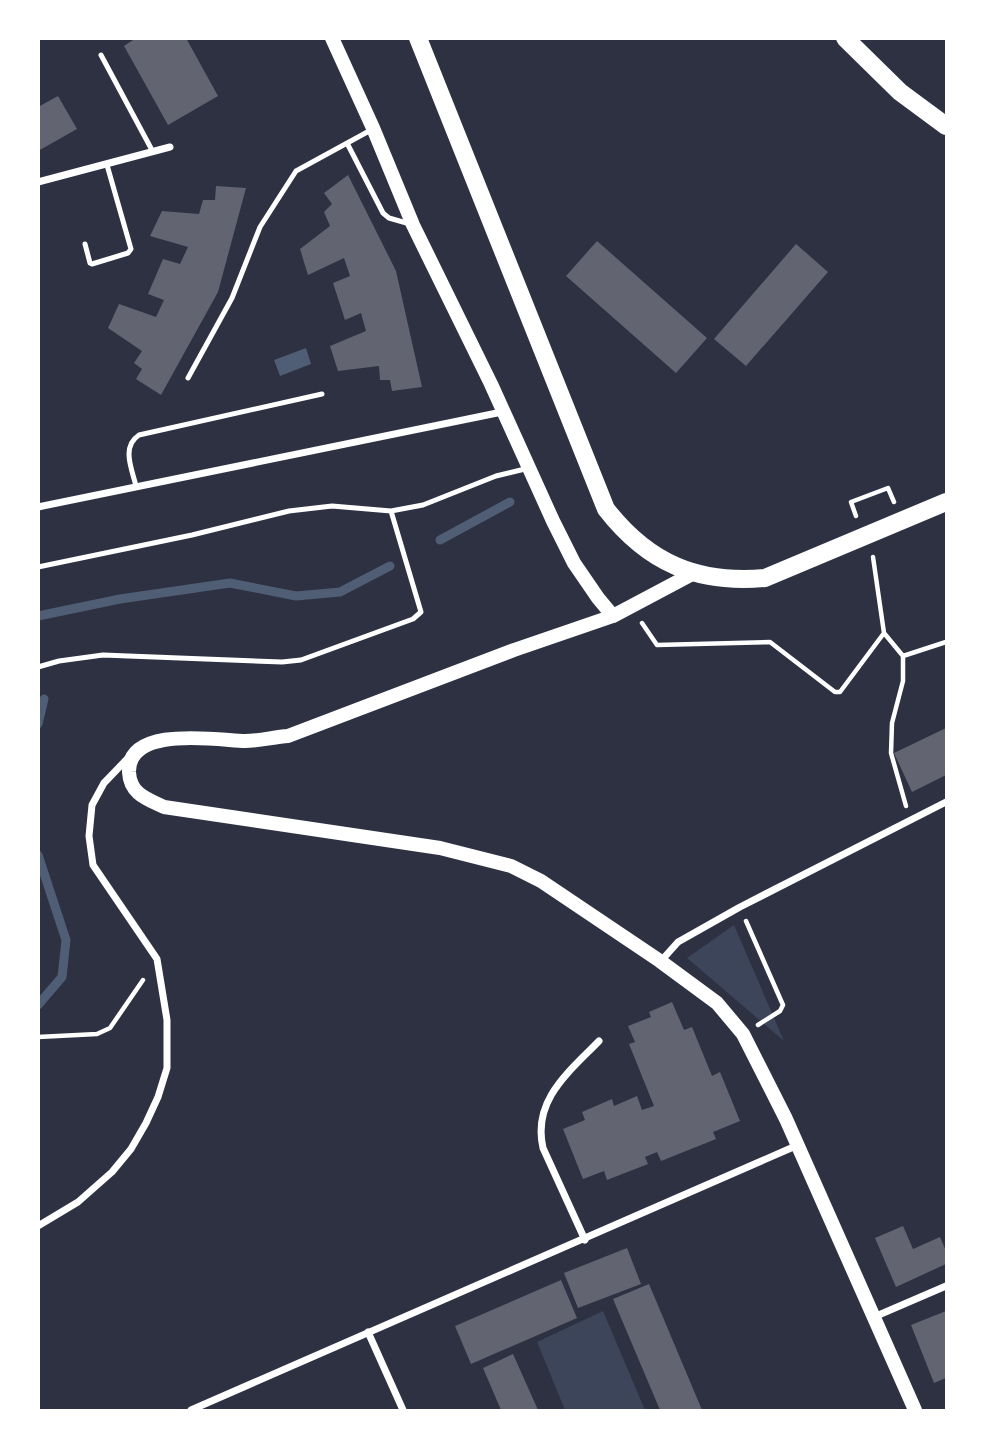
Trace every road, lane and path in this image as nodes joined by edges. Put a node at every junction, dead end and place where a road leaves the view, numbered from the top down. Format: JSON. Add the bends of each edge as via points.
{"nodes":[{"id":1,"x":332,"y":38,"type":"edge"},
{"id":2,"x":418,"y":38,"type":"edge"},
{"id":3,"x":845,"y":38,"type":"edge"},
{"id":4,"x":101,"y":55,"type":"dead end"},
{"id":5,"x":947,"y":126,"type":"edge"},
{"id":6,"x":373,"y":128,"type":"junction"},
{"id":7,"x":347,"y":143,"type":"junction"},
{"id":8,"x":170,"y":147,"type":"dead end"},
{"id":9,"x":153,"y":152,"type":"junction"},
{"id":10,"x":107,"y":164,"type":"junction"},
{"id":11,"x":38,"y":182,"type":"edge"},
{"id":12,"x":413,"y":225,"type":"junction"},
{"id":13,"x":85,"y":244,"type":"dead end"},
{"id":14,"x":188,"y":378,"type":"dead end"},
{"id":15,"x":322,"y":394,"type":"dead end"},
{"id":16,"x":502,"y":412,"type":"junction"},
{"id":17,"x":529,"y":468,"type":"junction"},
{"id":18,"x":136,"y":486,"type":"junction"},
{"id":19,"x":888,"y":488,"type":"dead end"},
{"id":20,"x":850,"y":502,"type":"dead end"},
{"id":21,"x":947,"y":502,"type":"edge"},
{"id":22,"x":38,"y":507,"type":"edge"},
{"id":23,"x":391,"y":511,"type":"junction"},
{"id":24,"x":875,"y":560,"type":"dead end"},
{"id":25,"x":38,"y":567,"type":"edge"},
{"id":26,"x":694,"y":573,"type":"junction"},
{"id":27,"x":634,"y":606,"type":"junction"},
{"id":28,"x":613,"y":616,"type":"junction"},
{"id":29,"x":884,"y":633,"type":"junction"},
{"id":30,"x":947,"y":642,"type":"edge"},
{"id":31,"x":903,"y":656,"type":"junction"},
{"id":32,"x":38,"y":667,"type":"edge"},
{"id":33,"x":132,"y":754,"type":"junction"},
{"id":34,"x":947,"y":802,"type":"edge"},
{"id":35,"x":910,"y":820,"type":"junction"},
{"id":36,"x":740,"y":907,"type":"junction"},
{"id":37,"x":157,"y":959,"type":"junction"},
{"id":38,"x":660,"y":961,"type":"junction"},
{"id":39,"x":743,"y":1034,"type":"junction"},
{"id":40,"x":38,"y":1037,"type":"edge"},
{"id":41,"x":599,"y":1041,"type":"dead end"},
{"id":42,"x":797,"y":1145,"type":"junction"},
{"id":43,"x":38,"y":1226,"type":"edge"},
{"id":44,"x":585,"y":1240,"type":"junction"},
{"id":45,"x":947,"y":1286,"type":"edge"},
{"id":46,"x":874,"y":1317,"type":"junction"},
{"id":47,"x":368,"y":1332,"type":"junction"},
{"id":48,"x":191,"y":1410,"type":"edge"},
{"id":49,"x":403,"y":1410,"type":"edge"},
{"id":50,"x":915,"y":1410,"type":"edge"}],
"edges":[{"from":1,"to":6,"type":"main road"},
{"from":2,"to":26,"type":"main road","via":[[606,509],[635,541]]},
{"from":3,"to":5,"type":"main road","via":[[900,92]]},
{"from":4,"to":9,"type":"lane"},
{"from":6,"to":7,"type":"lane"},
{"from":6,"to":12,"type":"main road"},
{"from":7,"to":12,"type":"lane","via":[[383,214]]},
{"from":7,"to":14,"type":"lane","via":[[296,171],[260,227],[232,298]]},
{"from":8,"to":9,"type":"street"},
{"from":9,"to":10,"type":"street"},
{"from":10,"to":11,"type":"street"},
{"from":10,"to":13,"type":"lane","via":[[131,249],[92,264]]},
{"from":12,"to":16,"type":"main road"},
{"from":15,"to":18,"type":"lane","via":[[139,435],[129,447]]},
{"from":16,"to":17,"type":"main road"},
{"from":16,"to":18,"type":"street"},
{"from":17,"to":23,"type":"lane","via":[[423,505]]},
{"from":17,"to":28,"type":"main road","via":[[574,563]]},
{"from":18,"to":22,"type":"street"},
{"from":19,"to":20,"type":"path"},
{"from":21,"to":26,"type":"main road","via":[[765,578],[736,580]]},
{"from":23,"to":25,"type":"lane","via":[[332,506],[289,511]]},
{"from":23,"to":32,"type":"lane","via":[[422,612],[413,620],[282,663],[103,655]]},
{"from":24,"to":29,"type":"path"},
{"from":26,"to":27,"type":"main road"},
{"from":27,"to":28,"type":"main road"},
{"from":27,"to":29,"type":"path","via":[[657,645],[770,642],[835,692],[840,692]]},
{"from":28,"to":33,"type":"main road","via":[[288,736],[249,741],[159,740]]},
{"from":29,"to":31,"type":"path"},
{"from":30,"to":31,"type":"path"},
{"from":31,"to":35,"type":"path","via":[[904,681],[892,723],[891,753]]},
{"from":33,"to":37,"type":"street","via":[[104,783],[92,805],[89,836],[93,865]]},
{"from":33,"to":38,"type":"main road","via":[[130,782],[140,796],[164,807],[440,848],[511,866]]},
{"from":34,"to":35,"type":"street"},
{"from":35,"to":36,"type":"street"},
{"from":36,"to":38,"type":"street","via":[[678,942]]},
{"from":36,"to":39,"type":"path","via":[[782,1004],[780,1011]]},
{"from":37,"to":40,"type":"path","via":[[110,1028],[97,1034]]},
{"from":37,"to":43,"type":"street","via":[[167,1020],[167,1068],[146,1124],[113,1172],[78,1202]]},
{"from":38,"to":39,"type":"main road","via":[[717,1003]]},
{"from":39,"to":42,"type":"main road"},
{"from":41,"to":44,"type":"street","via":[[559,1083],[542,1111],[540,1134]]},
{"from":42,"to":44,"type":"street"},
{"from":42,"to":46,"type":"main road"},
{"from":44,"to":47,"type":"street"},
{"from":45,"to":46,"type":"street"},
{"from":46,"to":50,"type":"main road"},
{"from":47,"to":48,"type":"street"},
{"from":47,"to":49,"type":"street"}]}
